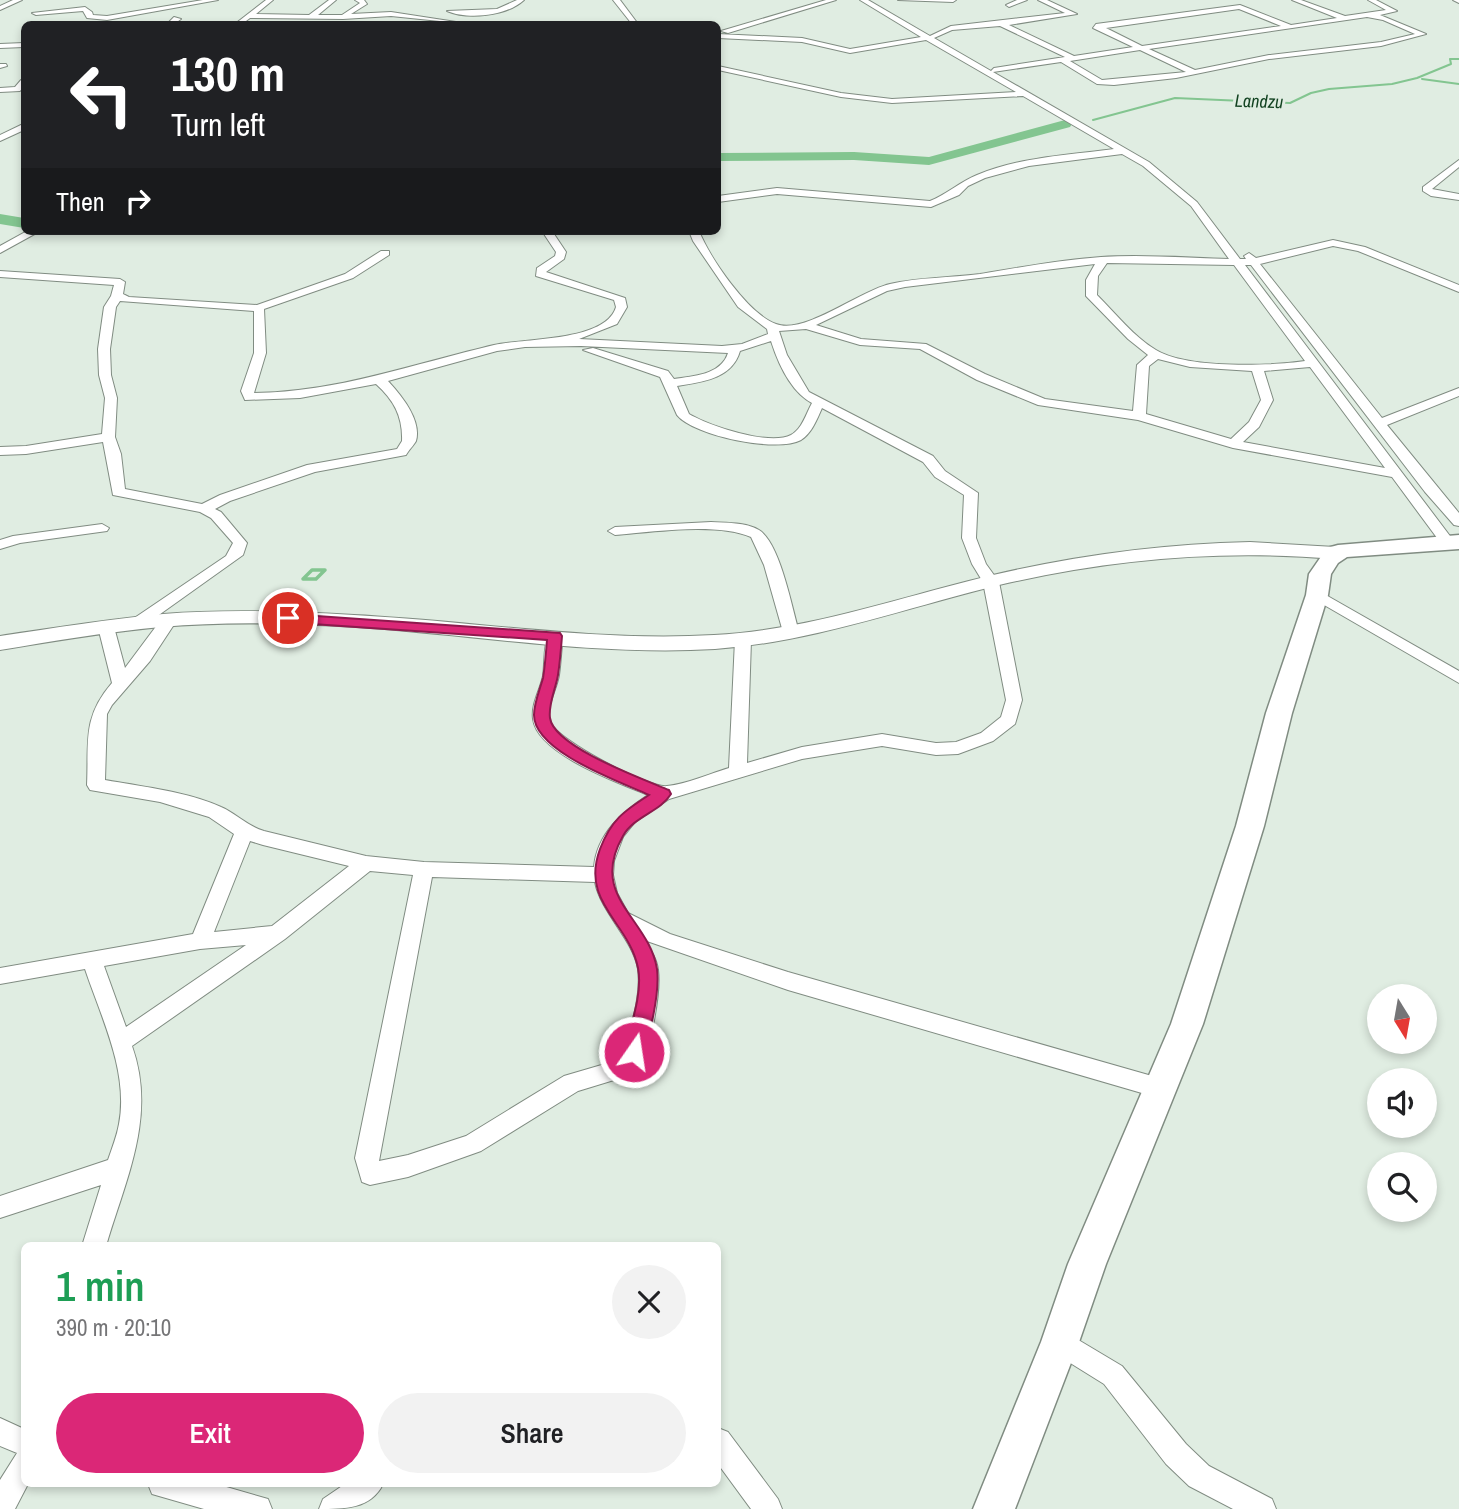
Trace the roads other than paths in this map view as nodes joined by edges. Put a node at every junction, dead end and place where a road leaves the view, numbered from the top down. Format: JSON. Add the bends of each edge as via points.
{"nodes":[{"id":1,"x":19,"y":0,"type":"edge"},
{"id":2,"x":169,"y":0,"type":"edge"},
{"id":3,"x":215,"y":0,"type":"edge"},
{"id":4,"x":270,"y":0,"type":"edge"},
{"id":5,"x":333,"y":0,"type":"edge"},
{"id":6,"x":358,"y":0,"type":"edge"},
{"id":7,"x":454,"y":0,"type":"edge"},
{"id":8,"x":521,"y":0,"type":"edge"},
{"id":9,"x":616,"y":0,"type":"edge"},
{"id":10,"x":833,"y":0,"type":"edge"},
{"id":11,"x":863,"y":0,"type":"edge"},
{"id":12,"x":875,"y":0,"type":"edge"},
{"id":13,"x":901,"y":0,"type":"edge"},
{"id":14,"x":954,"y":0,"type":"edge"},
{"id":15,"x":1024,"y":0,"type":"edge"},
{"id":16,"x":1041,"y":0,"type":"edge"},
{"id":17,"x":1222,"y":0,"type":"edge"},
{"id":18,"x":1295,"y":0,"type":"edge"},
{"id":19,"x":1371,"y":0,"type":"edge"},
{"id":20,"x":401,"y":2,"type":"dead end"},
{"id":21,"x":127,"y":4,"type":"dead end"},
{"id":22,"x":180,"y":5,"type":"junction"},
{"id":23,"x":1009,"y":5,"type":"dead end"},
{"id":24,"x":0,"y":8,"type":"edge"},
{"id":25,"x":1240,"y":8,"type":"junction"},
{"id":26,"x":450,"y":11,"type":"junction"},
{"id":27,"x":36,"y":13,"type":"dead end"},
{"id":28,"x":391,"y":14,"type":"junction"},
{"id":29,"x":1073,"y":14,"type":"junction"},
{"id":30,"x":1365,"y":15,"type":"junction"},
{"id":31,"x":250,"y":16,"type":"junction"},
{"id":32,"x":310,"y":17,"type":"junction"},
{"id":33,"x":343,"y":17,"type":"junction"},
{"id":34,"x":97,"y":19,"type":"junction"},
{"id":35,"x":177,"y":19,"type":"dead end"},
{"id":36,"x":1154,"y":19,"type":"junction"},
{"id":37,"x":1345,"y":19,"type":"junction"},
{"id":38,"x":93,"y":21,"type":"edge"},
{"id":39,"x":174,"y":21,"type":"edge"},
{"id":40,"x":242,"y":21,"type":"edge"},
{"id":41,"x":446,"y":21,"type":"joint"},
{"id":42,"x":633,"y":21,"type":"edge"},
{"id":43,"x":1001,"y":24,"type":"junction"},
{"id":44,"x":1098,"y":27,"type":"junction"},
{"id":45,"x":1290,"y":27,"type":"junction"},
{"id":46,"x":1176,"y":29,"type":"dead end"},
{"id":47,"x":721,"y":33,"type":"edge"},
{"id":48,"x":721,"y":34,"type":"edge"},
{"id":49,"x":1187,"y":34,"type":"dead end"},
{"id":50,"x":1224,"y":35,"type":"junction"},
{"id":51,"x":929,"y":37,"type":"junction"},
{"id":52,"x":21,"y":38,"type":"edge"},
{"id":53,"x":1198,"y":38,"type":"junction"},
{"id":54,"x":21,"y":45,"type":"edge"},
{"id":55,"x":3,"y":46,"type":"edge"},
{"id":56,"x":1246,"y":46,"type":"dead end"},
{"id":57,"x":1141,"y":48,"type":"junction"},
{"id":58,"x":1258,"y":52,"type":"dead end"},
{"id":59,"x":1269,"y":57,"type":"junction"},
{"id":60,"x":1073,"y":58,"type":"junction"},
{"id":61,"x":1063,"y":60,"type":"junction"},
{"id":62,"x":721,"y":69,"type":"edge"},
{"id":63,"x":995,"y":70,"type":"junction"},
{"id":64,"x":1193,"y":72,"type":"junction"},
{"id":65,"x":21,"y":85,"type":"edge"},
{"id":66,"x":0,"y":90,"type":"edge"},
{"id":67,"x":1023,"y":94,"type":"junction"},
{"id":68,"x":0,"y":123,"type":"edge"},
{"id":69,"x":21,"y":126,"type":"edge"},
{"id":70,"x":21,"y":128,"type":"edge"},
{"id":71,"x":0,"y":138,"type":"edge"},
{"id":72,"x":1123,"y":151,"type":"junction"},
{"id":73,"x":1459,"y":163,"type":"edge"},
{"id":74,"x":1459,"y":197,"type":"edge"},
{"id":75,"x":721,"y":199,"type":"edge"},
{"id":76,"x":1230,"y":233,"type":"dead end"},
{"id":77,"x":28,"y":235,"type":"edge"},
{"id":78,"x":550,"y":235,"type":"edge"},
{"id":79,"x":695,"y":235,"type":"edge"},
{"id":80,"x":1238,"y":243,"type":"dead end"},
{"id":81,"x":0,"y":250,"type":"edge"},
{"id":82,"x":385,"y":253,"type":"dead end"},
{"id":83,"x":1104,"y":260,"type":"junction"},
{"id":84,"x":1239,"y":262,"type":"junction"},
{"id":85,"x":1254,"y":262,"type":"junction"},
{"id":86,"x":0,"y":274,"type":"edge"},
{"id":87,"x":1459,"y":289,"type":"edge"},
{"id":88,"x":117,"y":296,"type":"junction"},
{"id":89,"x":258,"y":308,"type":"junction"},
{"id":90,"x":806,"y":326,"type":"junction"},
{"id":91,"x":773,"y":331,"type":"junction"},
{"id":92,"x":555,"y":342,"type":"junction"},
{"id":93,"x":580,"y":344,"type":"junction"},
{"id":94,"x":735,"y":349,"type":"junction"},
{"id":95,"x":1156,"y":355,"type":"junction"},
{"id":96,"x":1313,"y":363,"type":"junction"},
{"id":97,"x":1256,"y":367,"type":"junction"},
{"id":98,"x":378,"y":379,"type":"junction"},
{"id":99,"x":670,"y":383,"type":"junction"},
{"id":100,"x":1459,"y":392,"type":"edge"},
{"id":101,"x":818,"y":403,"type":"junction"},
{"id":102,"x":1139,"y":416,"type":"junction"},
{"id":103,"x":1378,"y":424,"type":"junction"},
{"id":104,"x":108,"y":437,"type":"junction"},
{"id":105,"x":1233,"y":444,"type":"junction"},
{"id":106,"x":0,"y":451,"type":"edge"},
{"id":107,"x":1396,"y":474,"type":"junction"},
{"id":108,"x":204,"y":509,"type":"junction"},
{"id":109,"x":102,"y":528,"type":"dead end"},
{"id":110,"x":615,"y":531,"type":"dead end"},
{"id":111,"x":1455,"y":536,"type":"edge"},
{"id":112,"x":0,"y":545,"type":"edge"},
{"id":113,"x":1335,"y":553,"type":"junction"},
{"id":114,"x":991,"y":582,"type":"junction"},
{"id":115,"x":1317,"y":595,"type":"junction"},
{"id":116,"x":169,"y":620,"type":"junction"},
{"id":117,"x":136,"y":624,"type":"junction"},
{"id":118,"x":106,"y":628,"type":"junction"},
{"id":119,"x":791,"y":632,"type":"junction"},
{"id":120,"x":555,"y":636,"type":"junction"},
{"id":121,"x":743,"y":640,"type":"junction"},
{"id":122,"x":0,"y":643,"type":"edge"},
{"id":123,"x":1459,"y":678,"type":"edge"},
{"id":124,"x":121,"y":684,"type":"junction"},
{"id":125,"x":738,"y":770,"type":"junction"},
{"id":126,"x":663,"y":794,"type":"junction"},
{"id":127,"x":244,"y":832,"type":"junction"},
{"id":128,"x":366,"y":863,"type":"junction"},
{"id":129,"x":424,"y":869,"type":"junction"},
{"id":130,"x":603,"y":875,"type":"junction"},
{"id":131,"x":621,"y":918,"type":"junction"},
{"id":132,"x":278,"y":933,"type":"junction"},
{"id":133,"x":200,"y":942,"type":"junction"},
{"id":134,"x":92,"y":960,"type":"junction"},
{"id":135,"x":0,"y":976,"type":"edge"},
{"id":136,"x":121,"y":1042,"type":"junction"},
{"id":137,"x":1159,"y":1088,"type":"junction"},
{"id":138,"x":118,"y":1167,"type":"junction"},
{"id":139,"x":0,"y":1207,"type":"edge"},
{"id":140,"x":95,"y":1242,"type":"edge"},
{"id":141,"x":1060,"y":1342,"type":"junction"},
{"id":142,"x":0,"y":1432,"type":"edge"},
{"id":143,"x":21,"y":1441,"type":"edge"},
{"id":144,"x":721,"y":1446,"type":"edge"},
{"id":145,"x":21,"y":1470,"type":"edge"},
{"id":146,"x":174,"y":1487,"type":"edge"},
{"id":147,"x":365,"y":1487,"type":"edge"},
{"id":148,"x":0,"y":1508,"type":"edge"},
{"id":149,"x":258,"y":1509,"type":"edge"},
{"id":150,"x":333,"y":1509,"type":"edge"},
{"id":151,"x":768,"y":1509,"type":"edge"},
{"id":152,"x":994,"y":1509,"type":"edge"},
{"id":153,"x":1262,"y":1509,"type":"edge"}],
"edges":[{"from":1,"to":24,"type":"street"},
{"from":2,"to":22,"type":"street"},
{"from":3,"to":22,"type":"street"},
{"from":4,"to":31,"type":"street"},
{"from":5,"to":32,"type":"street"},
{"from":6,"to":33,"type":"street","via":[[365,3]]},
{"from":7,"to":26,"type":"street"},
{"from":8,"to":26,"type":"street","via":[[501,11]]},
{"from":9,"to":42,"type":"street"},
{"from":10,"to":47,"type":"street"},
{"from":11,"to":51,"type":"street"},
{"from":12,"to":51,"type":"street"},
{"from":13,"to":14,"type":"street"},
{"from":15,"to":23,"type":"street"},
{"from":16,"to":29,"type":"street"},
{"from":17,"to":25,"type":"street"},
{"from":18,"to":37,"type":"street"},
{"from":19,"to":30,"type":"street","via":[[1394,11]]},
{"from":20,"to":28,"type":"street"},
{"from":21,"to":34,"type":"street"},
{"from":22,"to":34,"type":"street"},
{"from":25,"to":36,"type":"street"},
{"from":25,"to":45,"type":"street"},
{"from":26,"to":41,"type":"street"},
{"from":27,"to":34,"type":"street","via":[[85,9],[89,17]]},
{"from":28,"to":33,"type":"street"},
{"from":28,"to":41,"type":"street"},
{"from":29,"to":43,"type":"street"},
{"from":29,"to":44,"type":"street"},
{"from":30,"to":37,"type":"street"},
{"from":30,"to":59,"type":"street","via":[[1422,34],[1381,44]]},
{"from":31,"to":32,"type":"street"},
{"from":31,"to":40,"type":"street"},
{"from":32,"to":33,"type":"street"},
{"from":34,"to":38,"type":"street"},
{"from":35,"to":39,"type":"street"},
{"from":36,"to":44,"type":"street"},
{"from":36,"to":46,"type":"street"},
{"from":37,"to":45,"type":"street"},
{"from":43,"to":51,"type":"street","via":[[951,28]]},
{"from":43,"to":60,"type":"street"},
{"from":44,"to":57,"type":"street"},
{"from":45,"to":50,"type":"street"},
{"from":48,"to":51,"type":"street","via":[[802,40],[850,51]]},
{"from":49,"to":53,"type":"street"},
{"from":50,"to":53,"type":"street"},
{"from":50,"to":56,"type":"street"},
{"from":51,"to":63,"type":"street"},
{"from":51,"to":67,"type":"street"},
{"from":52,"to":55,"type":"street"},
{"from":53,"to":57,"type":"street"},
{"from":54,"to":55,"type":"street"},
{"from":57,"to":60,"type":"street"},
{"from":57,"to":64,"type":"street"},
{"from":58,"to":59,"type":"street"},
{"from":59,"to":64,"type":"street"},
{"from":60,"to":61,"type":"street"},
{"from":61,"to":63,"type":"street"},
{"from":61,"to":64,"type":"street","via":[[1107,84]]},
{"from":62,"to":67,"type":"street","via":[[892,102]]},
{"from":63,"to":76,"type":"street","via":[[1159,165],[1198,195]]},
{"from":65,"to":66,"type":"street"},
{"from":67,"to":72,"type":"street"},
{"from":68,"to":69,"type":"street"},
{"from":70,"to":71,"type":"street"},
{"from":72,"to":75,"type":"street","via":[[1028,163],[982,176],[931,204],[777,191]]},
{"from":72,"to":84,"type":"street","via":[[1194,204]]},
{"from":73,"to":74,"type":"street","via":[[1426,188],[1431,193]]},
{"from":77,"to":81,"type":"street"},
{"from":78,"to":92,"type":"street","via":[[561,257],[541,274],[619,298],[623,305],[613,323]]},
{"from":79,"to":91,"type":"street","via":[[742,305]]},
{"from":80,"to":85,"type":"street"},
{"from":82,"to":89,"type":"street","via":[[349,276]]},
{"from":83,"to":84,"type":"street"},
{"from":83,"to":90,"type":"street","via":[[883,289]]},
{"from":83,"to":95,"type":"street","via":[[1089,284],[1092,296]]},
{"from":84,"to":85,"type":"street"},
{"from":84,"to":96,"type":"street"},
{"from":85,"to":87,"type":"street","via":[[1310,246],[1346,244]]},
{"from":85,"to":103,"type":"street"},
{"from":86,"to":88,"type":"street","via":[[120,282]]},
{"from":88,"to":89,"type":"street"},
{"from":88,"to":104,"type":"street","via":[[110,307],[104,349],[111,398]]},
{"from":89,"to":98,"type":"street","via":[[260,353],[249,397],[302,394]]},
{"from":90,"to":91,"type":"street"},
{"from":90,"to":102,"type":"street","via":[[860,342],[922,346],[1042,402]]},
{"from":91,"to":94,"type":"street"},
{"from":91,"to":101,"type":"street","via":[[794,380]]},
{"from":92,"to":93,"type":"street"},
{"from":92,"to":98,"type":"street","via":[[496,348]]},
{"from":93,"to":94,"type":"street"},
{"from":93,"to":99,"type":"street","via":[[664,374]]},
{"from":94,"to":99,"type":"street","via":[[718,372]]},
{"from":95,"to":97,"type":"street"},
{"from":95,"to":102,"type":"street","via":[[1143,365]]},
{"from":96,"to":97,"type":"street"},
{"from":96,"to":107,"type":"street"},
{"from":97,"to":105,"type":"street","via":[[1267,400],[1254,424]]},
{"from":98,"to":108,"type":"street","via":[[404,407],[408,418],[409,441],[401,452],[312,468]]},
{"from":99,"to":101,"type":"street","via":[[681,411],[690,420],[772,442],[793,440],[803,433]]},
{"from":100,"to":103,"type":"street"},
{"from":101,"to":114,"type":"street","via":[[928,459],[940,474],[971,493],[969,538]]},
{"from":102,"to":105,"type":"street"},
{"from":103,"to":111,"type":"street"},
{"from":104,"to":106,"type":"street"},
{"from":104,"to":108,"type":"street","via":[[118,492]]},
{"from":105,"to":107,"type":"street"},
{"from":107,"to":111,"type":"street"},
{"from":108,"to":117,"type":"street","via":[[230,530],[240,543],[238,552]]},
{"from":109,"to":112,"type":"street"},
{"from":110,"to":119,"type":"street","via":[[677,527],[750,530],[760,539]]},
{"from":111,"to":113,"type":"highway"},
{"from":113,"to":114,"type":"main road","via":[[1239,549],[1146,555],[1070,564]]},
{"from":113,"to":115,"type":"highway","via":[[1320,574]]},
{"from":114,"to":119,"type":"main road"},
{"from":114,"to":125,"type":"street","via":[[1014,700],[1009,720],[987,737],[958,748],[936,749],[882,740],[807,752]]},
{"from":115,"to":123,"type":"street"},
{"from":115,"to":137,"type":"highway","via":[[1211,950],[1187,1024]]},
{"from":116,"to":117,"type":"main road"},
{"from":116,"to":120,"type":"main road","via":[[312,619]]},
{"from":116,"to":124,"type":"street"},
{"from":117,"to":118,"type":"main road"},
{"from":118,"to":122,"type":"main road"},
{"from":118,"to":124,"type":"street"},
{"from":119,"to":121,"type":"main road"},
{"from":120,"to":121,"type":"main road","via":[[670,643]]},
{"from":120,"to":126,"type":"street","via":[[541,715],[545,728],[589,762]]},
{"from":121,"to":125,"type":"street"},
{"from":124,"to":127,"type":"street","via":[[99,714],[96,785],[215,811]]},
{"from":125,"to":126,"type":"street"},
{"from":126,"to":130,"type":"street","via":[[628,817],[615,834]]},
{"from":127,"to":128,"type":"street"},
{"from":127,"to":133,"type":"street"},
{"from":128,"to":129,"type":"street"},
{"from":128,"to":132,"type":"street"},
{"from":129,"to":130,"type":"street"},
{"from":129,"to":131,"type":"street","via":[[367,1158],[370,1174],[473,1144],[572,1083],[629,1066],[646,998],[648,969]]},
{"from":130,"to":131,"type":"street","via":[[607,894]]},
{"from":131,"to":137,"type":"street","via":[[663,940],[788,981]]},
{"from":132,"to":133,"type":"street"},
{"from":132,"to":136,"type":"street"},
{"from":133,"to":134,"type":"street"},
{"from":134,"to":135,"type":"street"},
{"from":134,"to":136,"type":"street"},
{"from":136,"to":138,"type":"street","via":[[132,1109]]},
{"from":137,"to":141,"type":"highway"},
{"from":138,"to":139,"type":"street"},
{"from":138,"to":140,"type":"street"},
{"from":141,"to":152,"type":"highway"},
{"from":141,"to":153,"type":"street","via":[[1113,1375],[1199,1476]]},
{"from":142,"to":143,"type":"street"},
{"from":144,"to":151,"type":"street"},
{"from":145,"to":148,"type":"street"},
{"from":146,"to":149,"type":"street"},
{"from":147,"to":150,"type":"street"}]}
